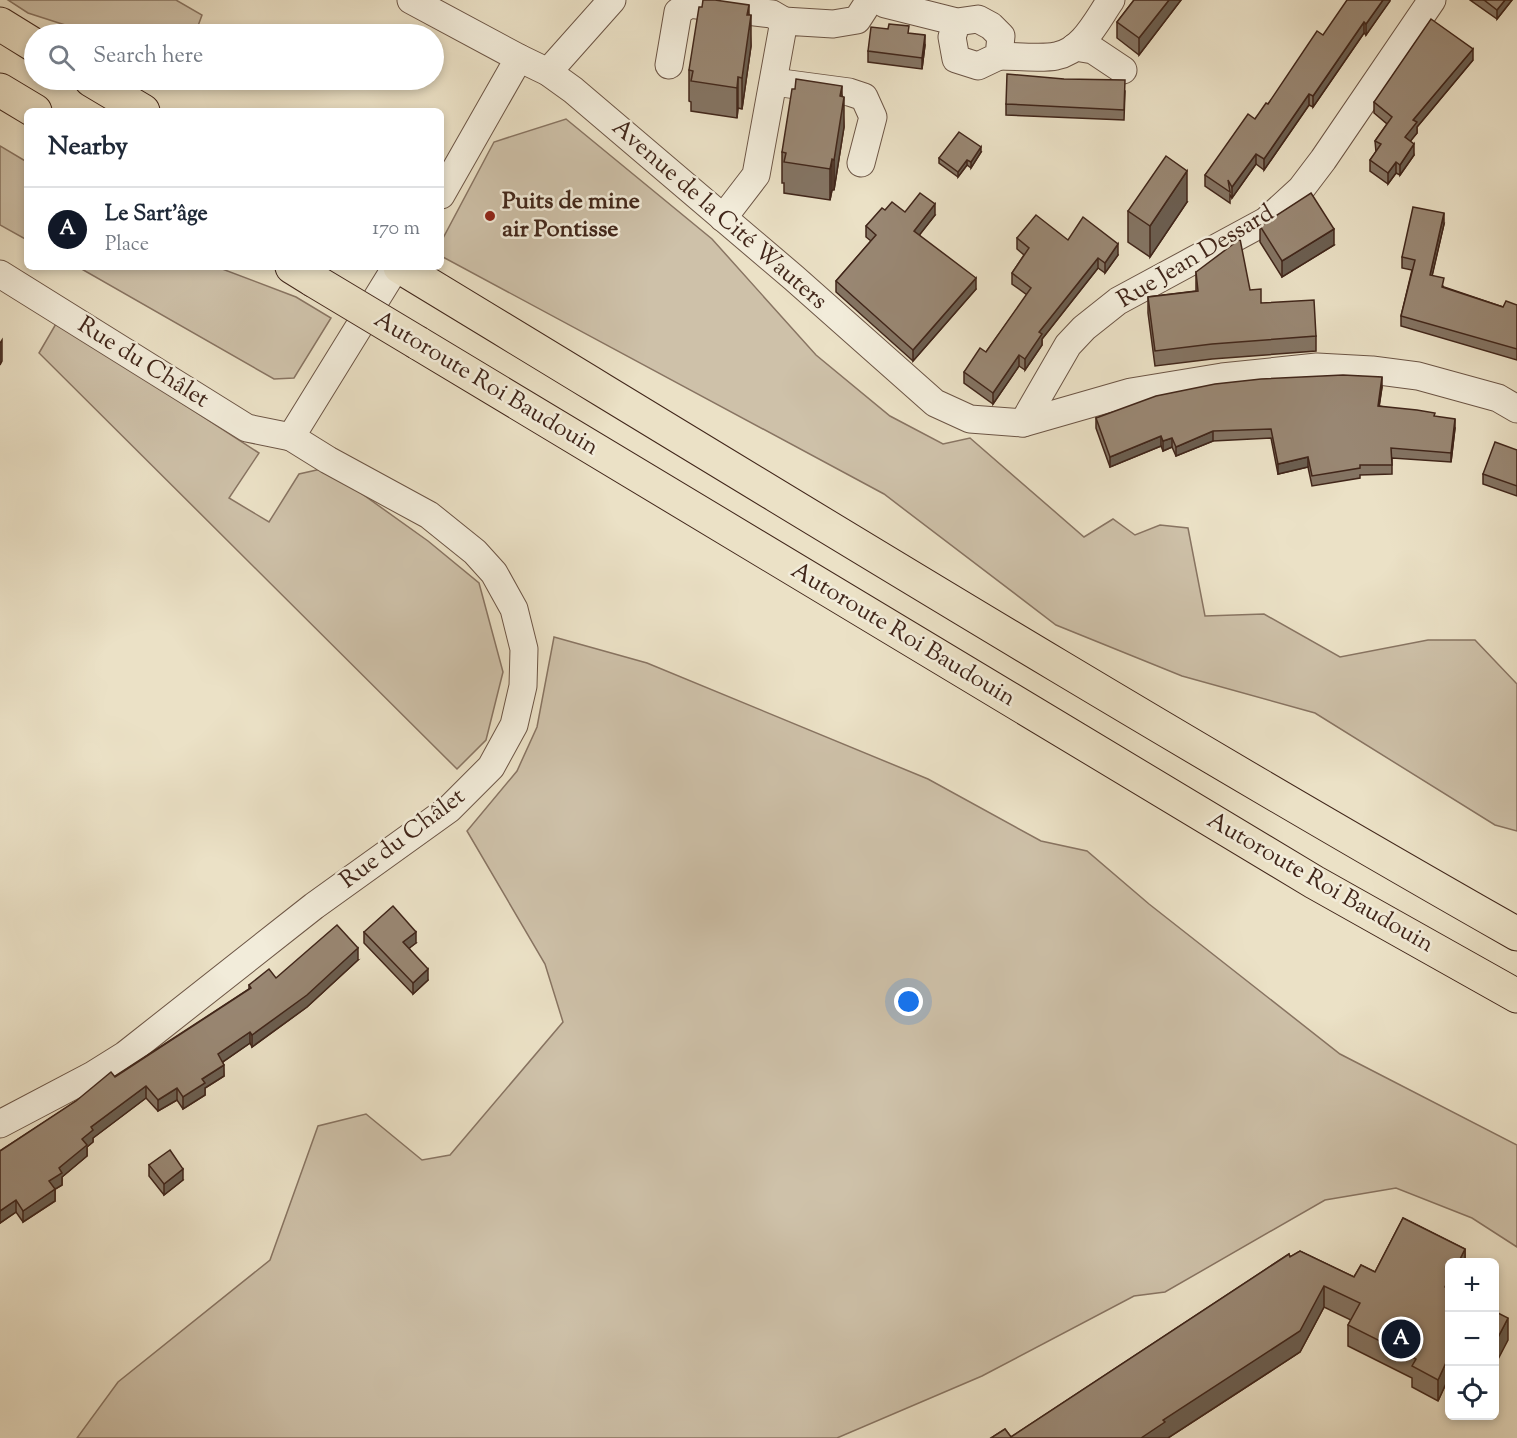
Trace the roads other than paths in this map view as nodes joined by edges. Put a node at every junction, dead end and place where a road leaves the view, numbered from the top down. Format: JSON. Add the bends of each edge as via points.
{"nodes":[{"id":1,"x":411,"y":0,"type":"edge"},
{"id":2,"x":612,"y":0,"type":"edge"},
{"id":3,"x":870,"y":0,"type":"edge"},
{"id":4,"x":879,"y":0,"type":"edge"},
{"id":5,"x":1111,"y":0,"type":"edge"},
{"id":6,"x":1432,"y":0,"type":"edge"},
{"id":7,"x":784,"y":21,"type":"junction"},
{"id":8,"x":957,"y":22,"type":"junction"},
{"id":9,"x":0,"y":24,"type":"edge"},
{"id":10,"x":24,"y":39,"type":"edge"},
{"id":11,"x":1075,"y":47,"type":"junction"},
{"id":12,"x":999,"y":56,"type":"junction"},
{"id":13,"x":519,"y":58,"type":"junction"},
{"id":14,"x":669,"y":64,"type":"dead end"},
{"id":15,"x":1123,"y":70,"type":"dead end"},
{"id":16,"x":548,"y":72,"type":"junction"},
{"id":17,"x":774,"y":82,"type":"junction"},
{"id":18,"x":0,"y":90,"type":"edge"},
{"id":19,"x":108,"y":90,"type":"edge"},
{"id":20,"x":30,"y":108,"type":"edge"},
{"id":21,"x":138,"y":108,"type":"edge"},
{"id":22,"x":861,"y":163,"type":"dead end"},
{"id":23,"x":444,"y":190,"type":"edge"},
{"id":24,"x":723,"y":218,"type":"junction"},
{"id":25,"x":396,"y":270,"type":"edge"},
{"id":26,"x":403,"y":270,"type":"edge"},
{"id":27,"x":303,"y":273,"type":"edge"},
{"id":28,"x":0,"y":274,"type":"edge"},
{"id":29,"x":1517,"y":409,"type":"edge"},
{"id":30,"x":1023,"y":423,"type":"junction"},
{"id":31,"x":291,"y":437,"type":"junction"},
{"id":32,"x":1517,"y":934,"type":"edge"},
{"id":33,"x":1517,"y":996,"type":"edge"},
{"id":34,"x":0,"y":1124,"type":"edge"}],
"edges":[{"from":1,"to":13,"type":"street","name":"Avenue de la Cité Wauters"},
{"from":2,"to":16,"type":"street"},
{"from":3,"to":7,"type":"street","via":[[857,20],[833,24]]},
{"from":4,"to":8,"type":"street"},
{"from":5,"to":11,"type":"street"},
{"from":6,"to":30,"type":"street","name":"Rue Jean Dessard","via":[[1301,189],[1266,221],[1118,301],[1084,328],[1068,345]]},
{"from":7,"to":14,"type":"street","via":[[772,14],[689,4],[678,12]]},
{"from":7,"to":17,"type":"street"},
{"from":8,"to":12,"type":"street","via":[[978,19],[991,26],[1001,36]]},
{"from":8,"to":12,"type":"street","via":[[952,37],[956,59],[978,66]]},
{"from":9,"to":10,"type":"highway"},
{"from":11,"to":12,"type":"street","via":[[1057,56]]},
{"from":11,"to":15,"type":"street","via":[[1093,50]]},
{"from":13,"to":16,"type":"street","name":"Avenue de la Cité Wauters"},
{"from":13,"to":23,"type":"street"},
{"from":16,"to":24,"type":"street","name":"Avenue de la Cité Wauters"},
{"from":17,"to":22,"type":"street","via":[[864,97],[873,117]]},
{"from":17,"to":24,"type":"street","via":[[756,175]]},
{"from":18,"to":20,"type":"highway"},
{"from":19,"to":21,"type":"highway"},
{"from":24,"to":30,"type":"street","name":"Avenue de la Cité Wauters","via":[[934,403],[970,419]]},
{"from":25,"to":31,"type":"street"},
{"from":26,"to":32,"type":"highway","via":[[1334,831]]},
{"from":27,"to":33,"type":"highway","name":"Autoroute Roi Baudouin","bridge":true,"via":[[1314,882]]},
{"from":28,"to":31,"type":"street","name":"Rue du Châlet","via":[[247,428]]},
{"from":29,"to":30,"type":"street","via":[[1498,398],[1418,376],[1317,368],[1222,377],[1131,392]]},
{"from":31,"to":34,"type":"street","name":"Rue du Châlet","via":[[429,515],[475,552],[494,573],[514,609],[524,649],[523,686],[514,724],[491,767],[449,809],[314,906],[125,1055]]}]}
